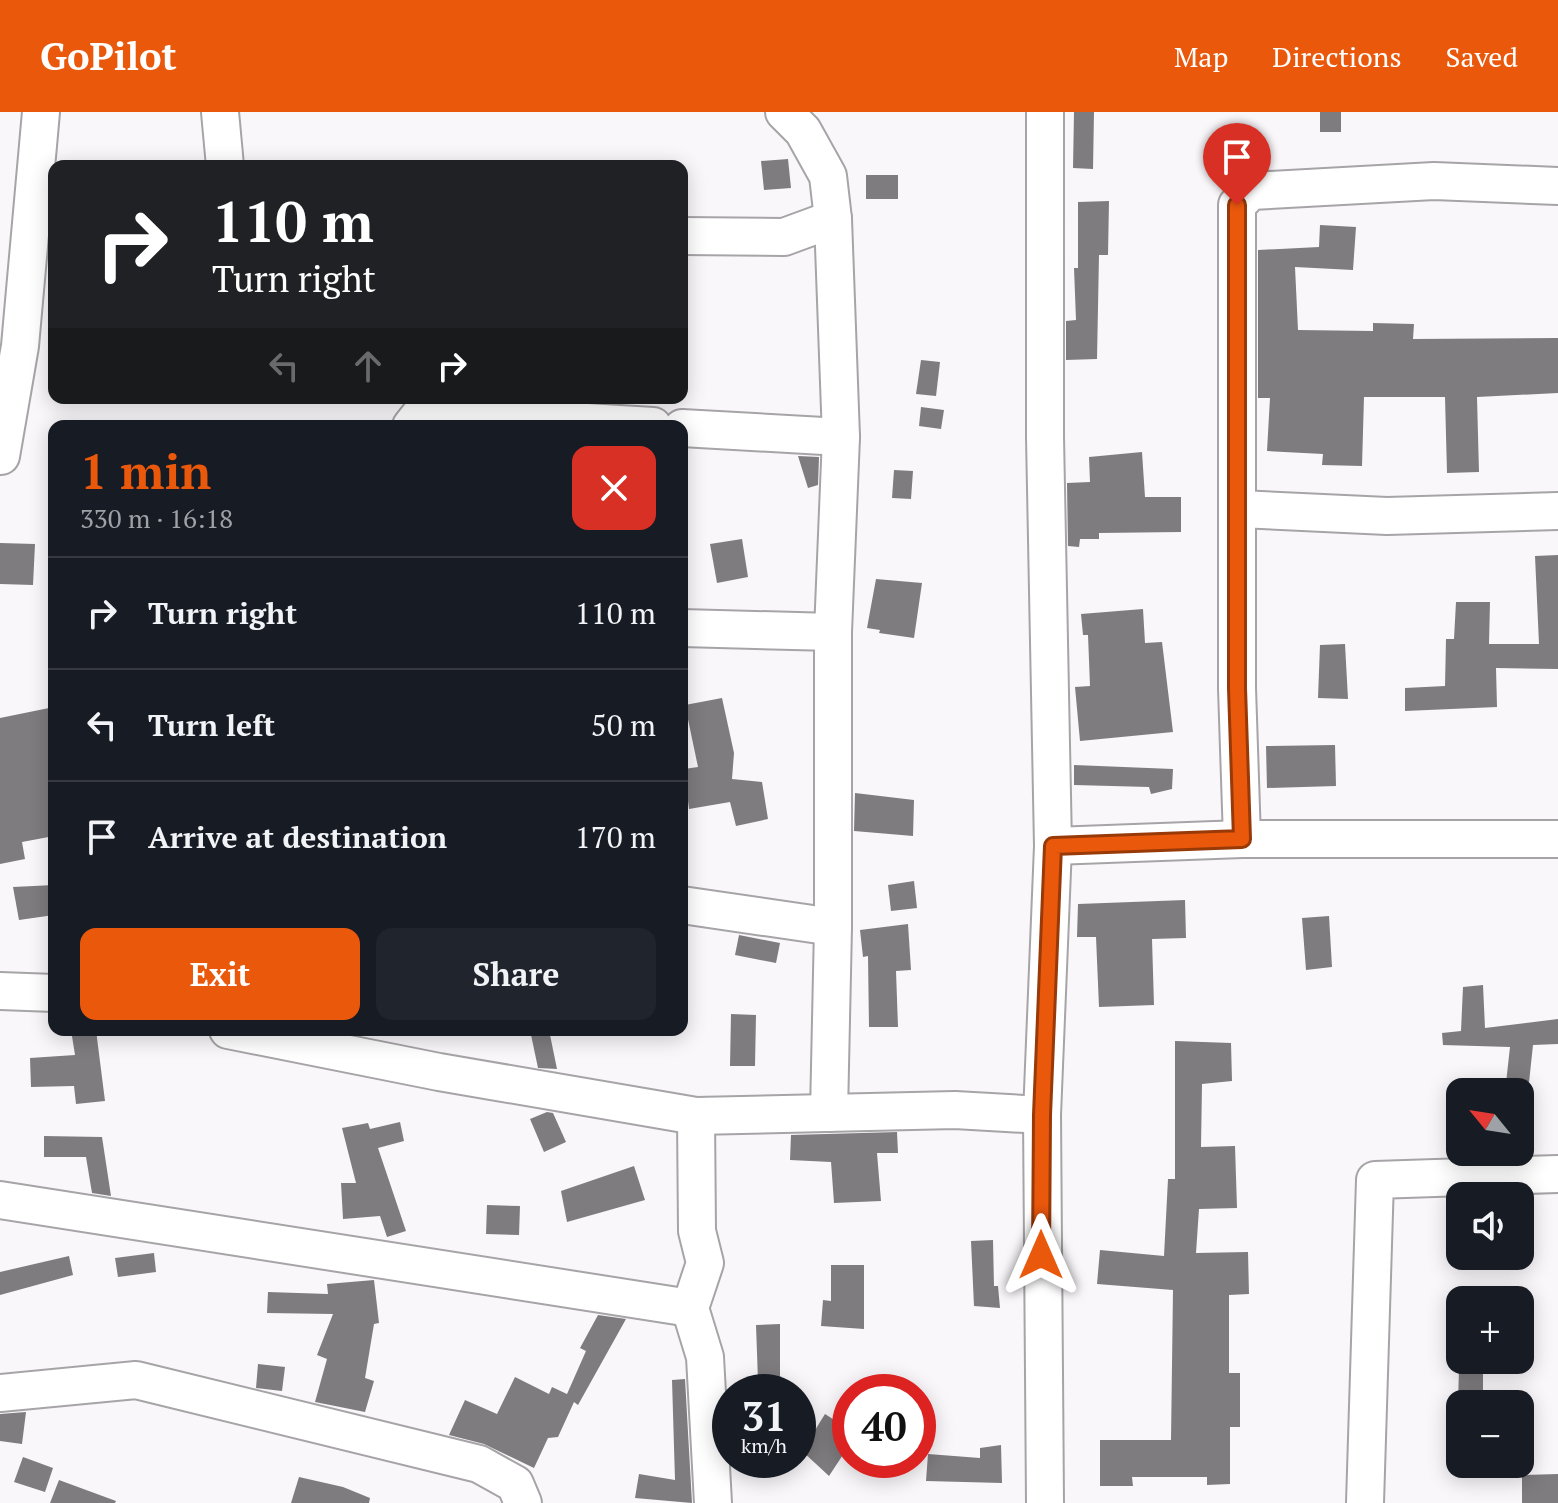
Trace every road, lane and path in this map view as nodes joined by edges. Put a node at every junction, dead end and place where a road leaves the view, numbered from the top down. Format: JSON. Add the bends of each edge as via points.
{"nodes":[{"id":1,"x":41,"y":112,"type":"edge"},
{"id":2,"x":220,"y":112,"type":"edge"},
{"id":3,"x":784,"y":112,"type":"edge"},
{"id":4,"x":1045,"y":112,"type":"edge"},
{"id":5,"x":224,"y":160,"type":"edge"},
{"id":6,"x":1558,"y":186,"type":"edge"},
{"id":7,"x":833,"y":219,"type":"junction"},
{"id":8,"x":688,"y":236,"type":"edge"},
{"id":9,"x":416,"y":420,"type":"edge"},
{"id":10,"x":554,"y":420,"type":"edge"},
{"id":11,"x":688,"y":428,"type":"edge"},
{"id":12,"x":841,"y":437,"type":"junction"},
{"id":13,"x":1,"y":456,"type":"edge"},
{"id":14,"x":1239,"y":509,"type":"junction"},
{"id":15,"x":1558,"y":511,"type":"edge"},
{"id":16,"x":688,"y":628,"type":"edge"},
{"id":17,"x":833,"y":632,"type":"junction"},
{"id":18,"x":1242,"y":839,"type":"junction"},
{"id":19,"x":1558,"y":839,"type":"edge"},
{"id":20,"x":1053,"y":846,"type":"junction"},
{"id":21,"x":688,"y":906,"type":"edge"},
{"id":22,"x":833,"y":927,"type":"junction"},
{"id":23,"x":0,"y":991,"type":"edge"},
{"id":24,"x":48,"y":993,"type":"edge"},
{"id":25,"x":298,"y":1036,"type":"edge"},
{"id":26,"x":829,"y":1113,"type":"junction"},
{"id":27,"x":1042,"y":1115,"type":"junction"},
{"id":28,"x":696,"y":1116,"type":"junction"},
{"id":29,"x":1558,"y":1174,"type":"edge"},
{"id":30,"x":0,"y":1200,"type":"edge"},
{"id":31,"x":690,"y":1308,"type":"junction"},
{"id":32,"x":0,"y":1393,"type":"edge"},
{"id":33,"x":523,"y":1503,"type":"edge"},
{"id":34,"x":713,"y":1503,"type":"edge"},
{"id":35,"x":1045,"y":1503,"type":"edge"},
{"id":36,"x":1365,"y":1503,"type":"edge"}],
"edges":[{"from":1,"to":13,"type":"street","via":[[20,346]]},
{"from":2,"to":5,"type":"street"},
{"from":3,"to":7,"type":"street","via":[[803,131],[828,176]]},
{"from":4,"to":20,"type":"street"},
{"from":6,"to":14,"type":"street","via":[[1434,181],[1251,191],[1237,205]]},
{"from":7,"to":8,"type":"street","via":[[784,237]]},
{"from":7,"to":12,"type":"street"},
{"from":9,"to":10,"type":"street","via":[[422,412]]},
{"from":11,"to":12,"type":"street"},
{"from":12,"to":17,"type":"street"},
{"from":14,"to":15,"type":"street","via":[[1387,516]]},
{"from":14,"to":18,"type":"street"},
{"from":16,"to":17,"type":"street"},
{"from":17,"to":22,"type":"street"},
{"from":18,"to":19,"type":"street"},
{"from":18,"to":20,"type":"street"},
{"from":20,"to":27,"type":"street"},
{"from":21,"to":22,"type":"street"},
{"from":22,"to":26,"type":"street"},
{"from":23,"to":24,"type":"street"},
{"from":25,"to":28,"type":"street","via":[[439,1072]]},
{"from":26,"to":27,"type":"street","via":[[955,1110]]},
{"from":26,"to":28,"type":"street"},
{"from":27,"to":35,"type":"street"},
{"from":28,"to":31,"type":"street","via":[[697,1231],[705,1263]]},
{"from":29,"to":36,"type":"street","via":[[1375,1180]]},
{"from":30,"to":31,"type":"street"},
{"from":31,"to":34,"type":"street","via":[[705,1357]]},
{"from":32,"to":33,"type":"street","via":[[136,1380],[479,1464],[515,1484]]}]}
